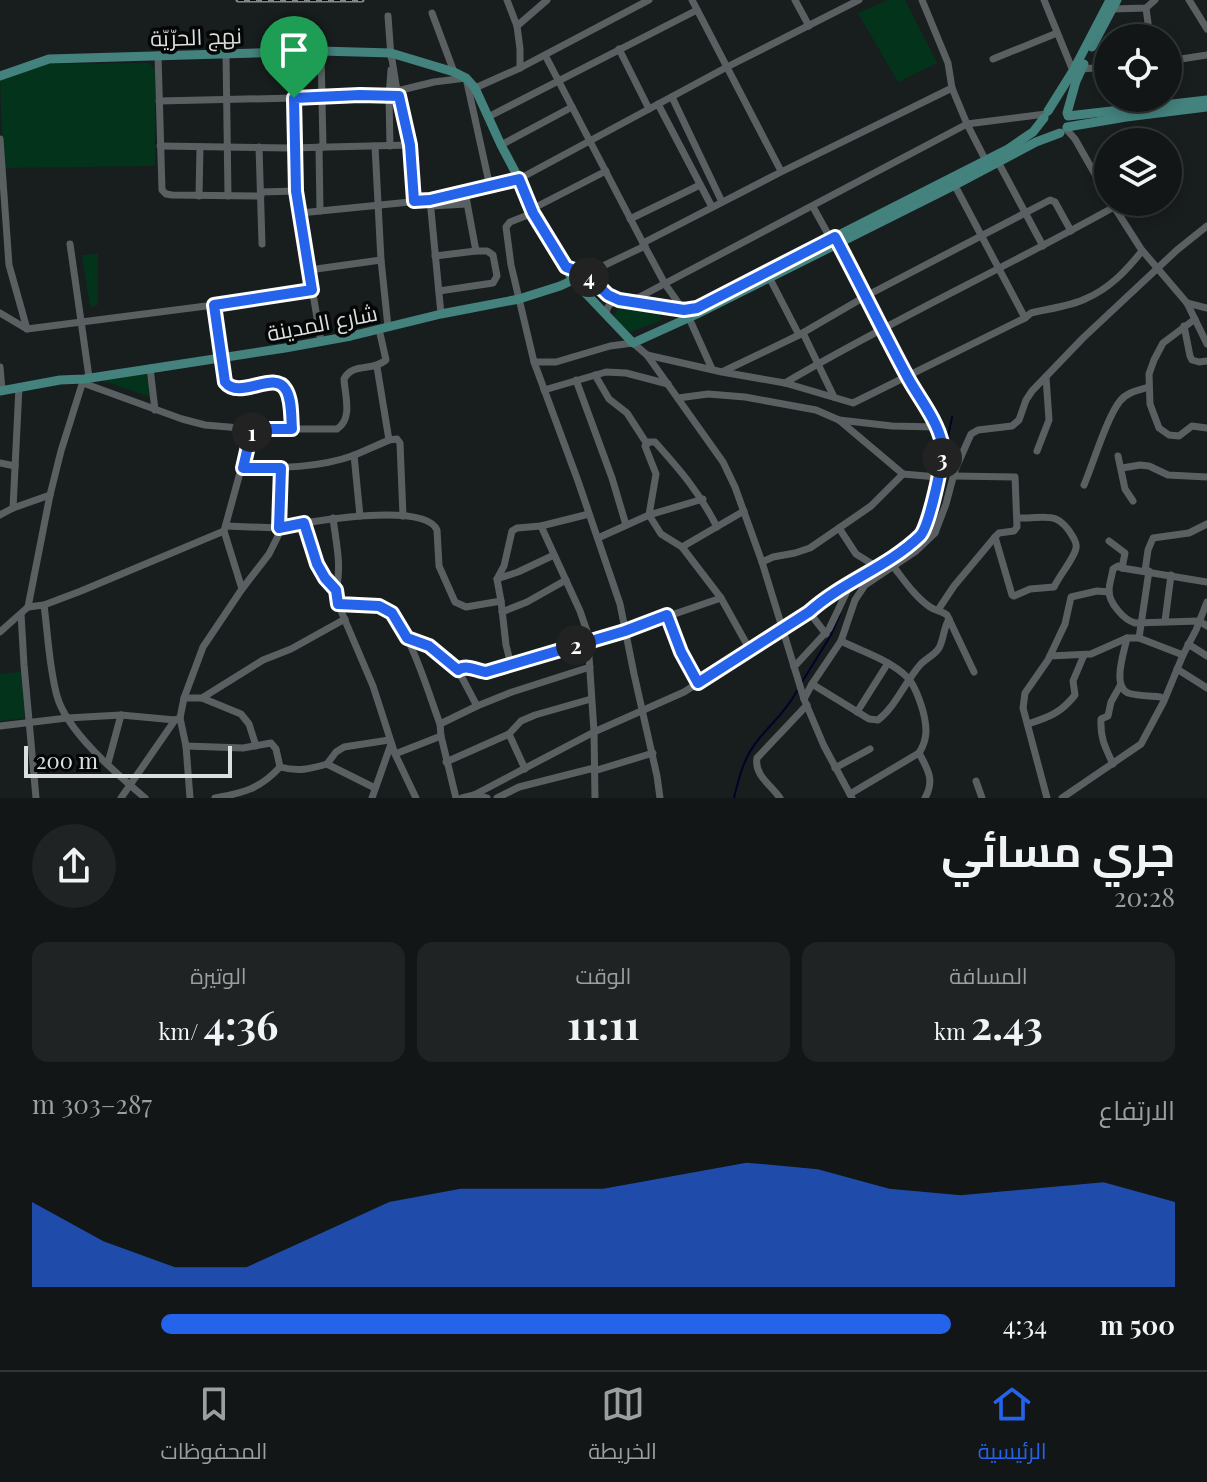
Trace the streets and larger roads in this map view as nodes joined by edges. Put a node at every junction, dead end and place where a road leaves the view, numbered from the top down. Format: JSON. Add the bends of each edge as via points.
{"nodes":[{"id":1,"x":507,"y":0,"type":"edge"},
{"id":2,"x":547,"y":0,"type":"edge"},
{"id":3,"x":649,"y":0,"type":"edge"},
{"id":4,"x":692,"y":0,"type":"edge"},
{"id":5,"x":795,"y":0,"type":"edge"},
{"id":6,"x":859,"y":0,"type":"edge"},
{"id":7,"x":922,"y":0,"type":"edge"},
{"id":8,"x":1044,"y":0,"type":"edge"},
{"id":9,"x":1155,"y":0,"type":"edge"},
{"id":10,"x":1189,"y":0,"type":"edge"},
{"id":11,"x":1113,"y":3,"type":"edge"},
{"id":12,"x":1146,"y":8,"type":"junction"},
{"id":13,"x":697,"y":10,"type":"junction"},
{"id":14,"x":432,"y":13,"type":"dead end"},
{"id":15,"x":388,"y":16,"type":"dead end"},
{"id":16,"x":1148,"y":24,"type":"edge"},
{"id":17,"x":517,"y":26,"type":"junction"},
{"id":18,"x":809,"y":26,"type":"junction"},
{"id":19,"x":1207,"y":29,"type":"edge"},
{"id":20,"x":1057,"y":33,"type":"junction"},
{"id":21,"x":619,"y":49,"type":"junction"},
{"id":22,"x":321,"y":51,"type":"junction"},
{"id":23,"x":291,"y":52,"type":"junction"},
{"id":24,"x":226,"y":53,"type":"junction"},
{"id":25,"x":391,"y":53,"type":"junction"},
{"id":26,"x":158,"y":55,"type":"junction"},
{"id":27,"x":545,"y":55,"type":"junction"},
{"id":28,"x":1207,"y":55,"type":"edge"},
{"id":29,"x":993,"y":59,"type":"dead end"},
{"id":30,"x":1182,"y":59,"type":"edge"},
{"id":31,"x":727,"y":67,"type":"junction"},
{"id":32,"x":520,"y":68,"type":"junction"},
{"id":33,"x":1094,"y":68,"type":"edge"},
{"id":34,"x":1077,"y":70,"type":"junction"},
{"id":35,"x":951,"y":71,"type":"junction"},
{"id":36,"x":454,"y":72,"type":"junction"},
{"id":37,"x":0,"y":76,"type":"edge"},
{"id":38,"x":466,"y":78,"type":"junction"},
{"id":39,"x":559,"y":81,"type":"junction"},
{"id":40,"x":475,"y":88,"type":"junction"},
{"id":41,"x":952,"y":88,"type":"junction"},
{"id":42,"x":940,"y":93,"type":"junction"},
{"id":43,"x":398,"y":94,"type":"junction"},
{"id":44,"x":389,"y":96,"type":"junction"},
{"id":45,"x":321,"y":97,"type":"junction"},
{"id":46,"x":672,"y":97,"type":"junction"},
{"id":47,"x":294,"y":98,"type":"junction"},
{"id":48,"x":228,"y":99,"type":"junction"},
{"id":49,"x":1207,"y":100,"type":"edge"},
{"id":50,"x":159,"y":101,"type":"junction"},
{"id":51,"x":1182,"y":101,"type":"edge"},
{"id":52,"x":658,"y":104,"type":"junction"},
{"id":53,"x":572,"y":107,"type":"junction"},
{"id":54,"x":1207,"y":107,"type":"edge"},
{"id":55,"x":649,"y":109,"type":"junction"},
{"id":56,"x":1115,"y":112,"type":"edge"},
{"id":57,"x":1046,"y":115,"type":"junction"},
{"id":58,"x":488,"y":117,"type":"junction"},
{"id":59,"x":1066,"y":123,"type":"junction"},
{"id":60,"x":967,"y":124,"type":"junction"},
{"id":61,"x":0,"y":139,"type":"edge"},
{"id":62,"x":590,"y":141,"type":"junction"},
{"id":63,"x":410,"y":145,"type":"junction"},
{"id":64,"x":501,"y":145,"type":"junction"},
{"id":65,"x":160,"y":146,"type":"junction"},
{"id":66,"x":228,"y":146,"type":"junction"},
{"id":67,"x":375,"y":146,"type":"junction"},
{"id":68,"x":390,"y":146,"type":"junction"},
{"id":69,"x":695,"y":146,"type":"junction"},
{"id":70,"x":200,"y":147,"type":"junction"},
{"id":71,"x":259,"y":147,"type":"junction"},
{"id":72,"x":321,"y":147,"type":"junction"},
{"id":73,"x":295,"y":148,"type":"junction"},
{"id":74,"x":684,"y":152,"type":"junction"},
{"id":75,"x":992,"y":161,"type":"junction"},
{"id":76,"x":606,"y":171,"type":"junction"},
{"id":77,"x":781,"y":171,"type":"junction"},
{"id":78,"x":1094,"y":172,"type":"edge"},
{"id":79,"x":519,"y":179,"type":"junction"},
{"id":80,"x":954,"y":182,"type":"junction"},
{"id":81,"x":700,"y":185,"type":"junction"},
{"id":82,"x":490,"y":187,"type":"junction"},
{"id":83,"x":296,"y":191,"type":"junction"},
{"id":84,"x":465,"y":192,"type":"junction"},
{"id":85,"x":261,"y":194,"type":"junction"},
{"id":86,"x":199,"y":196,"type":"junction"},
{"id":87,"x":228,"y":196,"type":"junction"},
{"id":88,"x":414,"y":201,"type":"junction"},
{"id":89,"x":722,"y":202,"type":"junction"},
{"id":90,"x":430,"y":203,"type":"junction"},
{"id":91,"x":467,"y":204,"type":"junction"},
{"id":92,"x":378,"y":206,"type":"junction"},
{"id":93,"x":712,"y":207,"type":"junction"},
{"id":94,"x":813,"y":207,"type":"junction"},
{"id":95,"x":320,"y":211,"type":"junction"},
{"id":96,"x":532,"y":211,"type":"junction"},
{"id":97,"x":300,"y":213,"type":"junction"},
{"id":98,"x":1026,"y":214,"type":"junction"},
{"id":99,"x":1094,"y":214,"type":"edge"},
{"id":100,"x":1120,"y":216,"type":"edge"},
{"id":101,"x":630,"y":219,"type":"junction"},
{"id":102,"x":1207,"y":226,"type":"edge"},
{"id":103,"x":1071,"y":231,"type":"junction"},
{"id":104,"x":983,"y":236,"type":"junction"},
{"id":105,"x":834,"y":241,"type":"junction"},
{"id":106,"x":70,"y":244,"type":"dead end"},
{"id":107,"x":262,"y":244,"type":"dead end"},
{"id":108,"x":644,"y":245,"type":"junction"},
{"id":109,"x":1043,"y":246,"type":"junction"},
{"id":110,"x":476,"y":251,"type":"junction"},
{"id":111,"x":1143,"y":252,"type":"junction"},
{"id":112,"x":435,"y":256,"type":"junction"},
{"id":113,"x":381,"y":260,"type":"junction"},
{"id":114,"x":566,"y":267,"type":"junction"},
{"id":115,"x":1000,"y":269,"type":"junction"},
{"id":116,"x":1157,"y":269,"type":"junction"},
{"id":117,"x":309,"y":270,"type":"junction"},
{"id":118,"x":586,"y":274,"type":"junction"},
{"id":119,"x":768,"y":275,"type":"junction"},
{"id":120,"x":573,"y":280,"type":"junction"},
{"id":121,"x":665,"y":284,"type":"junction"},
{"id":122,"x":312,"y":290,"type":"junction"},
{"id":123,"x":439,"y":291,"type":"junction"},
{"id":124,"x":866,"y":296,"type":"junction"},
{"id":125,"x":519,"y":299,"type":"junction"},
{"id":126,"x":625,"y":301,"type":"junction"},
{"id":127,"x":1187,"y":303,"type":"junction"},
{"id":128,"x":214,"y":305,"type":"junction"},
{"id":129,"x":1207,"y":308,"type":"edge"},
{"id":130,"x":0,"y":313,"type":"edge"},
{"id":131,"x":441,"y":314,"type":"junction"},
{"id":132,"x":687,"y":314,"type":"junction"},
{"id":133,"x":606,"y":315,"type":"junction"},
{"id":134,"x":1025,"y":318,"type":"junction"},
{"id":135,"x":1195,"y":319,"type":"junction"},
{"id":136,"x":82,"y":323,"type":"junction"},
{"id":137,"x":1184,"y":326,"type":"junction"},
{"id":138,"x":384,"y":328,"type":"junction"},
{"id":139,"x":27,"y":329,"type":"junction"},
{"id":140,"x":883,"y":329,"type":"junction"},
{"id":141,"x":801,"y":334,"type":"junction"},
{"id":142,"x":321,"y":342,"type":"junction"},
{"id":143,"x":633,"y":343,"type":"junction"},
{"id":144,"x":1207,"y":344,"type":"edge"},
{"id":145,"x":647,"y":355,"type":"junction"},
{"id":146,"x":222,"y":358,"type":"junction"},
{"id":147,"x":1207,"y":361,"type":"edge"},
{"id":148,"x":534,"y":363,"type":"junction"},
{"id":149,"x":818,"y":363,"type":"junction"},
{"id":150,"x":0,"y":367,"type":"edge"},
{"id":151,"x":377,"y":367,"type":"junction"},
{"id":152,"x":150,"y":368,"type":"junction"},
{"id":153,"x":712,"y":369,"type":"junction"},
{"id":154,"x":722,"y":372,"type":"junction"},
{"id":155,"x":595,"y":375,"type":"junction"},
{"id":156,"x":907,"y":377,"type":"junction"},
{"id":157,"x":1046,"y":377,"type":"junction"},
{"id":158,"x":576,"y":380,"type":"junction"},
{"id":159,"x":84,"y":382,"type":"junction"},
{"id":160,"x":667,"y":382,"type":"junction"},
{"id":161,"x":785,"y":383,"type":"junction"},
{"id":162,"x":24,"y":386,"type":"junction"},
{"id":163,"x":544,"y":387,"type":"junction"},
{"id":164,"x":1149,"y":387,"type":"junction"},
{"id":165,"x":1,"y":390,"type":"edge"},
{"id":166,"x":834,"y":397,"type":"junction"},
{"id":167,"x":678,"y":398,"type":"junction"},
{"id":168,"x":155,"y":410,"type":"junction"},
{"id":169,"x":839,"y":420,"type":"junction"},
{"id":170,"x":936,"y":427,"type":"junction"},
{"id":171,"x":1207,"y":428,"type":"edge"},
{"id":172,"x":252,"y":429,"type":"junction"},
{"id":173,"x":292,"y":429,"type":"junction"},
{"id":174,"x":389,"y":439,"type":"junction"},
{"id":175,"x":647,"y":444,"type":"junction"},
{"id":176,"x":1037,"y":451,"type":"dead end"},
{"id":177,"x":354,"y":455,"type":"junction"},
{"id":178,"x":1118,"y":456,"type":"dead end"},
{"id":179,"x":0,"y":463,"type":"edge"},
{"id":180,"x":243,"y":465,"type":"junction"},
{"id":181,"x":15,"y":466,"type":"junction"},
{"id":182,"x":281,"y":468,"type":"junction"},
{"id":183,"x":1122,"y":468,"type":"junction"},
{"id":184,"x":903,"y":474,"type":"junction"},
{"id":185,"x":954,"y":476,"type":"junction"},
{"id":186,"x":937,"y":477,"type":"junction"},
{"id":187,"x":1207,"y":477,"type":"edge"},
{"id":188,"x":1084,"y":485,"type":"dead end"},
{"id":189,"x":50,"y":495,"type":"junction"},
{"id":190,"x":703,"y":499,"type":"junction"},
{"id":191,"x":1133,"y":501,"type":"dead end"},
{"id":192,"x":13,"y":508,"type":"junction"},
{"id":193,"x":744,"y":511,"type":"junction"},
{"id":194,"x":589,"y":514,"type":"junction"},
{"id":195,"x":0,"y":515,"type":"edge"},
{"id":196,"x":649,"y":515,"type":"junction"},
{"id":197,"x":360,"y":516,"type":"junction"},
{"id":198,"x":403,"y":516,"type":"junction"},
{"id":199,"x":333,"y":518,"type":"junction"},
{"id":200,"x":1018,"y":518,"type":"junction"},
{"id":201,"x":304,"y":523,"type":"junction"},
{"id":202,"x":1207,"y":524,"type":"edge"},
{"id":203,"x":626,"y":525,"type":"junction"},
{"id":204,"x":541,"y":526,"type":"junction"},
{"id":205,"x":717,"y":527,"type":"junction"},
{"id":206,"x":225,"y":528,"type":"junction"},
{"id":207,"x":279,"y":528,"type":"junction"},
{"id":208,"x":839,"y":528,"type":"junction"},
{"id":209,"x":995,"y":537,"type":"junction"},
{"id":210,"x":598,"y":538,"type":"junction"},
{"id":211,"x":1109,"y":541,"type":"dead end"},
{"id":212,"x":682,"y":547,"type":"junction"},
{"id":213,"x":554,"y":555,"type":"junction"},
{"id":214,"x":762,"y":562,"type":"junction"},
{"id":215,"x":893,"y":566,"type":"junction"},
{"id":216,"x":877,"y":567,"type":"junction"},
{"id":217,"x":1122,"y":568,"type":"junction"},
{"id":218,"x":1147,"y":571,"type":"junction"},
{"id":219,"x":1171,"y":575,"type":"junction"},
{"id":220,"x":497,"y":579,"type":"junction"},
{"id":221,"x":566,"y":580,"type":"junction"},
{"id":222,"x":1207,"y":582,"type":"edge"},
{"id":223,"x":851,"y":583,"type":"junction"},
{"id":224,"x":242,"y":589,"type":"junction"},
{"id":225,"x":336,"y":590,"type":"junction"},
{"id":226,"x":1109,"y":592,"type":"junction"},
{"id":227,"x":721,"y":598,"type":"junction"},
{"id":228,"x":501,"y":601,"type":"junction"},
{"id":229,"x":1207,"y":602,"type":"edge"},
{"id":230,"x":338,"y":604,"type":"junction"},
{"id":231,"x":44,"y":605,"type":"junction"},
{"id":232,"x":28,"y":607,"type":"junction"},
{"id":233,"x":938,"y":610,"type":"junction"},
{"id":234,"x":502,"y":612,"type":"junction"},
{"id":235,"x":809,"y":612,"type":"junction"},
{"id":236,"x":21,"y":614,"type":"junction"},
{"id":237,"x":667,"y":615,"type":"junction"},
{"id":238,"x":345,"y":619,"type":"junction"},
{"id":239,"x":949,"y":619,"type":"junction"},
{"id":240,"x":1165,"y":621,"type":"junction"},
{"id":241,"x":1140,"y":623,"type":"junction"},
{"id":242,"x":1203,"y":624,"type":"edge"},
{"id":243,"x":783,"y":629,"type":"junction"},
{"id":244,"x":625,"y":631,"type":"junction"},
{"id":245,"x":0,"y":632,"type":"edge"},
{"id":246,"x":826,"y":634,"type":"junction"},
{"id":247,"x":407,"y":638,"type":"junction"},
{"id":248,"x":1127,"y":638,"type":"junction"},
{"id":249,"x":1139,"y":638,"type":"junction"},
{"id":250,"x":589,"y":641,"type":"junction"},
{"id":251,"x":841,"y":641,"type":"junction"},
{"id":252,"x":1188,"y":644,"type":"junction"},
{"id":253,"x":750,"y":650,"type":"junction"},
{"id":254,"x":1084,"y":655,"type":"junction"},
{"id":255,"x":1183,"y":655,"type":"junction"},
{"id":256,"x":1050,"y":656,"type":"junction"},
{"id":257,"x":1207,"y":656,"type":"edge"},
{"id":258,"x":888,"y":663,"type":"junction"},
{"id":259,"x":511,"y":665,"type":"junction"},
{"id":260,"x":590,"y":667,"type":"junction"},
{"id":261,"x":795,"y":669,"type":"junction"},
{"id":262,"x":1177,"y":669,"type":"junction"},
{"id":263,"x":458,"y":670,"type":"junction"},
{"id":264,"x":974,"y":672,"type":"dead end"},
{"id":265,"x":909,"y":679,"type":"junction"},
{"id":266,"x":698,"y":683,"type":"junction"},
{"id":267,"x":812,"y":684,"type":"junction"},
{"id":268,"x":1120,"y":686,"type":"junction"},
{"id":269,"x":1207,"y":688,"type":"edge"},
{"id":270,"x":1160,"y":697,"type":"dead end"},
{"id":271,"x":184,"y":698,"type":"junction"},
{"id":272,"x":202,"y":698,"type":"junction"},
{"id":273,"x":591,"y":699,"type":"junction"},
{"id":274,"x":804,"y":699,"type":"junction"},
{"id":275,"x":477,"y":706,"type":"junction"},
{"id":276,"x":642,"y":711,"type":"junction"},
{"id":277,"x":857,"y":712,"type":"junction"},
{"id":278,"x":121,"y":715,"type":"junction"},
{"id":279,"x":67,"y":718,"type":"junction"},
{"id":280,"x":178,"y":719,"type":"junction"},
{"id":281,"x":29,"y":724,"type":"junction"},
{"id":282,"x":440,"y":724,"type":"junction"},
{"id":283,"x":1028,"y":724,"type":"junction"},
{"id":284,"x":0,"y":726,"type":"edge"},
{"id":285,"x":594,"y":732,"type":"junction"},
{"id":286,"x":509,"y":734,"type":"junction"},
{"id":287,"x":441,"y":736,"type":"junction"},
{"id":288,"x":390,"y":742,"type":"junction"},
{"id":289,"x":186,"y":746,"type":"junction"},
{"id":290,"x":256,"y":746,"type":"junction"},
{"id":291,"x":870,"y":749,"type":"dead end"},
{"id":292,"x":653,"y":753,"type":"junction"},
{"id":293,"x":919,"y":753,"type":"junction"},
{"id":294,"x":395,"y":754,"type":"junction"},
{"id":295,"x":446,"y":762,"type":"junction"},
{"id":296,"x":108,"y":763,"type":"junction"},
{"id":297,"x":327,"y":764,"type":"junction"},
{"id":298,"x":1113,"y":764,"type":"junction"},
{"id":299,"x":280,"y":767,"type":"junction"},
{"id":300,"x":835,"y":768,"type":"junction"},
{"id":301,"x":525,"y":769,"type":"junction"},
{"id":302,"x":594,"y":769,"type":"junction"},
{"id":303,"x":976,"y":781,"type":"dead end"},
{"id":304,"x":130,"y":785,"type":"junction"},
{"id":305,"x":375,"y":788,"type":"junction"},
{"id":306,"x":474,"y":795,"type":"junction"},
{"id":307,"x":230,"y":796,"type":"edge"},
{"id":308,"x":851,"y":796,"type":"edge"},
{"id":309,"x":36,"y":798,"type":"edge"},
{"id":310,"x":121,"y":798,"type":"edge"},
{"id":311,"x":145,"y":798,"type":"edge"},
{"id":312,"x":190,"y":798,"type":"edge"},
{"id":313,"x":215,"y":798,"type":"edge"},
{"id":314,"x":372,"y":798,"type":"edge"},
{"id":315,"x":416,"y":798,"type":"edge"},
{"id":316,"x":456,"y":798,"type":"edge"},
{"id":317,"x":462,"y":798,"type":"edge"},
{"id":318,"x":487,"y":798,"type":"edge"},
{"id":319,"x":497,"y":798,"type":"edge"},
{"id":320,"x":595,"y":798,"type":"edge"},
{"id":321,"x":660,"y":798,"type":"edge"},
{"id":322,"x":780,"y":798,"type":"edge"},
{"id":323,"x":925,"y":798,"type":"edge"},
{"id":324,"x":982,"y":798,"type":"edge"},
{"id":325,"x":1047,"y":798,"type":"edge"},
{"id":326,"x":1062,"y":798,"type":"edge"}],
"edges":[{"from":1,"to":17,"type":"street"},
{"from":2,"to":17,"type":"street"},
{"from":3,"to":27,"type":"street"},
{"from":4,"to":13,"type":"street"},
{"from":5,"to":18,"type":"street"},
{"from":6,"to":18,"type":"street"},
{"from":7,"to":35,"type":"street"},
{"from":8,"to":20,"type":"street"},
{"from":9,"to":12,"type":"street"},
{"from":10,"to":19,"type":"street"},
{"from":11,"to":12,"type":"street"},
{"from":11,"to":34,"type":"street"},
{"from":12,"to":16,"type":"street"},
{"from":13,"to":21,"type":"street"},
{"from":13,"to":31,"type":"street"},
{"from":14,"to":36,"type":"street"},
{"from":15,"to":25,"type":"street"},
{"from":17,"to":32,"type":"street"},
{"from":18,"to":31,"type":"street"},
{"from":20,"to":29,"type":"street"},
{"from":20,"to":34,"type":"street"},
{"from":21,"to":39,"type":"street"},
{"from":21,"to":55,"type":"street"},
{"from":22,"to":23,"type":"street","name":"نهج الحرّيّة"},
{"from":22,"to":25,"type":"street","name":"نهج الحرّيّة"},
{"from":22,"to":45,"type":"street"},
{"from":23,"to":24,"type":"street","name":"نهج الحرّيّة"},
{"from":23,"to":47,"type":"street"},
{"from":24,"to":26,"type":"street","name":"نهج الحرّيّة"},
{"from":24,"to":48,"type":"street"},
{"from":25,"to":36,"type":"street","name":"نهج الحرّيّة"},
{"from":25,"to":43,"type":"street"},
{"from":25,"to":44,"type":"street"},
{"from":26,"to":37,"type":"street","name":"نهج الحرّيّة","via":[[49,59]]},
{"from":26,"to":50,"type":"street"},
{"from":27,"to":32,"type":"street"},
{"from":27,"to":39,"type":"street"},
{"from":28,"to":30,"type":"street"},
{"from":31,"to":46,"type":"street"},
{"from":31,"to":77,"type":"street"},
{"from":32,"to":40,"type":"street"},
{"from":33,"to":34,"type":"street"},
{"from":34,"to":57,"type":"street"},
{"from":34,"to":59,"type":"street"},
{"from":35,"to":41,"type":"street"},
{"from":35,"to":42,"type":"street"},
{"from":36,"to":38,"type":"street","name":"نهج الحرّيّة"},
{"from":38,"to":40,"type":"street","name":"نهج الحرّيّة"},
{"from":38,"to":43,"type":"street"},
{"from":38,"to":82,"type":"street"},
{"from":39,"to":53,"type":"street"},
{"from":39,"to":58,"type":"street"},
{"from":40,"to":58,"type":"street","name":"نهج الحرّيّة"},
{"from":41,"to":42,"type":"street"},
{"from":41,"to":60,"type":"street"},
{"from":42,"to":77,"type":"street"},
{"from":43,"to":44,"type":"street"},
{"from":43,"to":63,"type":"street"},
{"from":44,"to":45,"type":"street"},
{"from":44,"to":68,"type":"street"},
{"from":45,"to":47,"type":"street"},
{"from":45,"to":72,"type":"street"},
{"from":46,"to":52,"type":"street"},
{"from":46,"to":69,"type":"street"},
{"from":47,"to":48,"type":"street"},
{"from":47,"to":73,"type":"street"},
{"from":48,"to":50,"type":"street"},
{"from":48,"to":66,"type":"street"},
{"from":49,"to":51,"type":"street"},
{"from":50,"to":65,"type":"street"},
{"from":52,"to":55,"type":"street"},
{"from":52,"to":74,"type":"street"},
{"from":53,"to":62,"type":"street"},
{"from":53,"to":64,"type":"street"},
{"from":54,"to":59,"type":"street"},
{"from":55,"to":62,"type":"street"},
{"from":56,"to":59,"type":"street"},
{"from":57,"to":59,"type":"street","via":[[1058,108]]},
{"from":57,"to":59,"type":"street","via":[[1044,122],[1052,132]]},
{"from":57,"to":60,"type":"street"},
{"from":57,"to":75,"type":"street","via":[[1024,140]]},
{"from":58,"to":64,"type":"street","name":"نهج الحرّيّة"},
{"from":59,"to":75,"type":"street"},
{"from":59,"to":78,"type":"street"},
{"from":60,"to":75,"type":"street"},
{"from":60,"to":94,"type":"street"},
{"from":61,"to":139,"type":"street","via":[[9,265]]},
{"from":62,"to":76,"type":"street"},
{"from":62,"to":79,"type":"street"},
{"from":63,"to":68,"type":"street"},
{"from":63,"to":88,"type":"street"},
{"from":64,"to":79,"type":"street","name":"نهج الحرّيّة"},
{"from":65,"to":70,"type":"street"},
{"from":65,"to":86,"type":"street","via":[[164,193]]},
{"from":66,"to":70,"type":"street"},
{"from":66,"to":71,"type":"street"},
{"from":66,"to":87,"type":"street"},
{"from":67,"to":68,"type":"street"},
{"from":67,"to":72,"type":"street"},
{"from":67,"to":92,"type":"street"},
{"from":69,"to":74,"type":"street"},
{"from":69,"to":89,"type":"street"},
{"from":70,"to":86,"type":"street"},
{"from":71,"to":73,"type":"street"},
{"from":71,"to":85,"type":"street"},
{"from":72,"to":73,"type":"street"},
{"from":72,"to":95,"type":"street"},
{"from":73,"to":83,"type":"street"},
{"from":74,"to":81,"type":"street"},
{"from":75,"to":80,"type":"street"},
{"from":75,"to":98,"type":"street"},
{"from":76,"to":96,"type":"street"},
{"from":76,"to":101,"type":"street"},
{"from":77,"to":89,"type":"street"},
{"from":79,"to":82,"type":"street"},
{"from":79,"to":96,"type":"street","name":"نهج الحرّيّة"},
{"from":80,"to":104,"type":"street"},
{"from":80,"to":105,"type":"street"},
{"from":81,"to":93,"type":"street"},
{"from":81,"to":101,"type":"street"},
{"from":82,"to":84,"type":"street"},
{"from":83,"to":85,"type":"street"},
{"from":83,"to":97,"type":"street"},
{"from":84,"to":90,"type":"street"},
{"from":84,"to":91,"type":"street"},
{"from":85,"to":87,"type":"street"},
{"from":85,"to":107,"type":"street"},
{"from":86,"to":87,"type":"street"},
{"from":88,"to":90,"type":"street"},
{"from":88,"to":92,"type":"street"},
{"from":89,"to":93,"type":"street"},
{"from":90,"to":91,"type":"street"},
{"from":90,"to":112,"type":"street"},
{"from":91,"to":110,"type":"street"},
{"from":92,"to":95,"type":"street"},
{"from":92,"to":113,"type":"street"},
{"from":93,"to":108,"type":"street"},
{"from":94,"to":105,"type":"street"},
{"from":94,"to":121,"type":"street"},
{"from":95,"to":97,"type":"street"},
{"from":96,"to":114,"type":"street","name":"نهج الحرّيّة"},
{"from":96,"to":125,"type":"street","via":[[505,230]]},
{"from":97,"to":117,"type":"street"},
{"from":98,"to":103,"type":"street","via":[[1051,200]]},
{"from":98,"to":104,"type":"street"},
{"from":98,"to":109,"type":"street"},
{"from":99,"to":103,"type":"street"},
{"from":100,"to":111,"type":"street"},
{"from":101,"to":108,"type":"street"},
{"from":102,"to":116,"type":"street"},
{"from":103,"to":109,"type":"street"},
{"from":104,"to":115,"type":"street"},
{"from":104,"to":124,"type":"street"},
{"from":105,"to":119,"type":"street"},
{"from":105,"to":124,"type":"street"},
{"from":106,"to":136,"type":"street"},
{"from":108,"to":118,"type":"street"},
{"from":108,"to":121,"type":"street"},
{"from":109,"to":115,"type":"street"},
{"from":110,"to":112,"type":"street"},
{"from":110,"to":123,"type":"street","via":[[493,255],[496,280]]},
{"from":111,"to":116,"type":"street"},
{"from":111,"to":134,"type":"street","via":[[1105,289]]},
{"from":112,"to":123,"type":"street"},
{"from":113,"to":117,"type":"street"},
{"from":113,"to":138,"type":"street"},
{"from":114,"to":118,"type":"street"},
{"from":114,"to":120,"type":"street","name":"نهج الحرّيّة"},
{"from":115,"to":134,"type":"street"},
{"from":115,"to":140,"type":"street"},
{"from":116,"to":127,"type":"street"},
{"from":116,"to":157,"type":"street"},
{"from":117,"to":122,"type":"street"},
{"from":118,"to":120,"type":"street","name":"شارع المدينة"},
{"from":118,"to":126,"type":"street","via":[[608,295]]},
{"from":119,"to":132,"type":"street"},
{"from":119,"to":141,"type":"street"},
{"from":120,"to":125,"type":"street","name":"شارع المدينة"},
{"from":120,"to":133,"type":"street","name":"نهج الحرّيّة"},
{"from":121,"to":126,"type":"street"},
{"from":121,"to":132,"type":"street"},
{"from":122,"to":128,"type":"street"},
{"from":122,"to":142,"type":"street"},
{"from":123,"to":131,"type":"street"},
{"from":124,"to":140,"type":"street"},
{"from":124,"to":141,"type":"street"},
{"from":125,"to":131,"type":"street","name":"شارع المدينة"},
{"from":125,"to":148,"type":"street"},
{"from":126,"to":132,"type":"street"},
{"from":126,"to":133,"type":"street","via":[[611,303]]},
{"from":127,"to":129,"type":"street"},
{"from":127,"to":135,"type":"street"},
{"from":128,"to":136,"type":"street"},
{"from":128,"to":146,"type":"street"},
{"from":130,"to":139,"type":"street"},
{"from":131,"to":138,"type":"street","name":"شارع المدينة"},
{"from":132,"to":143,"type":"street"},
{"from":132,"to":153,"type":"street"},
{"from":133,"to":143,"type":"street","name":"نهج الحرّيّة"},
{"from":134,"to":156,"type":"street"},
{"from":135,"to":137,"type":"street"},
{"from":135,"to":144,"type":"street"},
{"from":136,"to":139,"type":"street"},
{"from":136,"to":159,"type":"street"},
{"from":137,"to":147,"type":"street","via":[[1192,360]]},
{"from":137,"to":164,"type":"street","via":[[1158,351]]},
{"from":138,"to":142,"type":"street","name":"شارع المدينة"},
{"from":138,"to":151,"type":"street","via":[[386,360]]},
{"from":140,"to":149,"type":"street"},
{"from":140,"to":156,"type":"street"},
{"from":141,"to":149,"type":"street"},
{"from":141,"to":154,"type":"street"},
{"from":142,"to":146,"type":"street","name":"شارع المدينة"},
{"from":143,"to":145,"type":"street"},
{"from":143,"to":148,"type":"street"},
{"from":145,"to":153,"type":"street"},
{"from":145,"to":160,"type":"street"},
{"from":146,"to":152,"type":"street","name":"شارع المدينة"},
{"from":146,"to":173,"type":"street","via":[[229,387],[282,385]]},
{"from":148,"to":163,"type":"street"},
{"from":149,"to":161,"type":"street"},
{"from":149,"to":166,"type":"street"},
{"from":150,"to":165,"type":"street"},
{"from":151,"to":173,"type":"street","via":[[355,368],[345,375],[347,417],[341,428]]},
{"from":151,"to":174,"type":"street"},
{"from":152,"to":159,"type":"street","name":"شارع المدينة"},
{"from":152,"to":168,"type":"street"},
{"from":153,"to":154,"type":"street"},
{"from":154,"to":161,"type":"street"},
{"from":155,"to":158,"type":"street"},
{"from":155,"to":160,"type":"street","via":[[626,373]]},
{"from":155,"to":175,"type":"street"},
{"from":156,"to":166,"type":"street","via":[[853,403]]},
{"from":156,"to":170,"type":"street"},
{"from":157,"to":176,"type":"street","via":[[1049,420]]},
{"from":157,"to":185,"type":"street","via":[[1012,426],[971,434]]},
{"from":158,"to":163,"type":"street"},
{"from":158,"to":203,"type":"street"},
{"from":159,"to":162,"type":"street","name":"شارع المدينة"},
{"from":159,"to":168,"type":"street"},
{"from":159,"to":189,"type":"street"},
{"from":160,"to":167,"type":"street"},
{"from":161,"to":166,"type":"street"},
{"from":162,"to":165,"type":"street","name":"شارع المدينة"},
{"from":162,"to":181,"type":"street"},
{"from":163,"to":194,"type":"street"},
{"from":164,"to":171,"type":"street","via":[[1162,431],[1179,436],[1192,426]]},
{"from":164,"to":188,"type":"street","via":[[1119,401]]},
{"from":167,"to":169,"type":"street","via":[[745,397],[816,410]]},
{"from":167,"to":193,"type":"street","via":[[723,462]]},
{"from":168,"to":172,"type":"street","via":[[205,425]]},
{"from":169,"to":170,"type":"street"},
{"from":169,"to":184,"type":"street"},
{"from":170,"to":186,"type":"street","via":[[943,447]]},
{"from":172,"to":173,"type":"street"},
{"from":172,"to":180,"type":"street"},
{"from":174,"to":177,"type":"street"},
{"from":174,"to":198,"type":"street","via":[[400,443]]},
{"from":175,"to":190,"type":"street","via":[[655,442]]},
{"from":175,"to":196,"type":"street","via":[[656,474]]},
{"from":177,"to":182,"type":"street"},
{"from":177,"to":197,"type":"street"},
{"from":178,"to":183,"type":"street"},
{"from":179,"to":181,"type":"street"},
{"from":180,"to":182,"type":"street"},
{"from":180,"to":206,"type":"street"},
{"from":181,"to":192,"type":"street"},
{"from":182,"to":207,"type":"street"},
{"from":183,"to":187,"type":"street","via":[[1140,465],[1168,475]]},
{"from":183,"to":191,"type":"street"},
{"from":184,"to":186,"type":"street"},
{"from":184,"to":208,"type":"street"},
{"from":185,"to":200,"type":"street","via":[[1015,477]]},
{"from":185,"to":215,"type":"street","via":[[935,533]]},
{"from":186,"to":216,"type":"street","via":[[922,534]]},
{"from":189,"to":192,"type":"street"},
{"from":189,"to":232,"type":"street"},
{"from":190,"to":196,"type":"street"},
{"from":190,"to":205,"type":"street"},
{"from":192,"to":195,"type":"street"},
{"from":193,"to":205,"type":"street"},
{"from":193,"to":214,"type":"street"},
{"from":194,"to":204,"type":"street"},
{"from":194,"to":210,"type":"street"},
{"from":196,"to":203,"type":"street"},
{"from":196,"to":212,"type":"street","via":[[661,534]]},
{"from":197,"to":198,"type":"street"},
{"from":197,"to":199,"type":"street"},
{"from":198,"to":228,"type":"street","via":[[436,525],[439,566],[458,605]]},
{"from":199,"to":201,"type":"street"},
{"from":199,"to":225,"type":"street","via":[[340,564]]},
{"from":200,"to":209,"type":"street","via":[[1016,530]]},
{"from":200,"to":209,"type":"street","via":[[1061,520],[1075,541],[1073,557],[1054,587],[1012,595]]},
{"from":201,"to":207,"type":"street"},
{"from":201,"to":225,"type":"street","via":[[321,572]]},
{"from":202,"to":218,"type":"street","via":[[1189,533],[1153,538]]},
{"from":203,"to":210,"type":"street"},
{"from":204,"to":213,"type":"street"},
{"from":204,"to":220,"type":"street","via":[[512,531]]},
{"from":205,"to":212,"type":"street"},
{"from":206,"to":207,"type":"street"},
{"from":206,"to":224,"type":"street"},
{"from":206,"to":231,"type":"street"},
{"from":207,"to":224,"type":"street","via":[[269,554]]},
{"from":208,"to":214,"type":"street","via":[[810,548]]},
{"from":208,"to":216,"type":"street","via":[[856,554]]},
{"from":209,"to":233,"type":"street"},
{"from":210,"to":244,"type":"street"},
{"from":211,"to":217,"type":"street","via":[[1125,552]]},
{"from":212,"to":227,"type":"street"},
{"from":213,"to":220,"type":"street"},
{"from":213,"to":221,"type":"street"},
{"from":214,"to":243,"type":"street"},
{"from":215,"to":233,"type":"street"},
{"from":215,"to":251,"type":"street","via":[[865,585]]},
{"from":216,"to":223,"type":"street"},
{"from":217,"to":218,"type":"street"},
{"from":217,"to":226,"type":"street","via":[[1113,569]]},
{"from":218,"to":219,"type":"street"},
{"from":218,"to":241,"type":"street"},
{"from":219,"to":222,"type":"street"},
{"from":219,"to":240,"type":"street"},
{"from":220,"to":228,"type":"street"},
{"from":221,"to":234,"type":"street"},
{"from":221,"to":250,"type":"street"},
{"from":223,"to":235,"type":"street"},
{"from":223,"to":246,"type":"street"},
{"from":224,"to":271,"type":"street","via":[[203,647]]},
{"from":225,"to":230,"type":"street"},
{"from":226,"to":241,"type":"street","via":[[1127,620]]},
{"from":226,"to":256,"type":"street","via":[[1071,597]]},
{"from":227,"to":237,"type":"street"},
{"from":227,"to":253,"type":"street"},
{"from":228,"to":234,"type":"street"},
{"from":229,"to":242,"type":"street"},
{"from":230,"to":238,"type":"street"},
{"from":230,"to":247,"type":"street","via":[[379,606],[392,613]]},
{"from":231,"to":232,"type":"street"},
{"from":231,"to":279,"type":"street","via":[[57,695]]},
{"from":232,"to":236,"type":"street"},
{"from":233,"to":239,"type":"street"},
{"from":234,"to":259,"type":"street"},
{"from":235,"to":243,"type":"street"},
{"from":235,"to":246,"type":"street"},
{"from":236,"to":245,"type":"street"},
{"from":236,"to":281,"type":"street"},
{"from":237,"to":244,"type":"street"},
{"from":237,"to":266,"type":"street"},
{"from":238,"to":272,"type":"street"},
{"from":238,"to":288,"type":"street"},
{"from":239,"to":264,"type":"street"},
{"from":239,"to":265,"type":"street","via":[[937,652]]},
{"from":240,"to":241,"type":"street"},
{"from":240,"to":242,"type":"street"},
{"from":241,"to":249,"type":"street"},
{"from":242,"to":252,"type":"street"},
{"from":243,"to":253,"type":"street"},
{"from":243,"to":261,"type":"street"},
{"from":244,"to":250,"type":"street"},
{"from":244,"to":276,"type":"street"},
{"from":246,"to":261,"type":"street"},
{"from":247,"to":263,"type":"street","via":[[429,646]]},
{"from":247,"to":282,"type":"street"},
{"from":248,"to":249,"type":"street"},
{"from":248,"to":254,"type":"street"},
{"from":248,"to":268,"type":"street"},
{"from":249,"to":255,"type":"street"},
{"from":250,"to":259,"type":"street"},
{"from":250,"to":260,"type":"street"},
{"from":251,"to":258,"type":"street"},
{"from":251,"to":267,"type":"street"},
{"from":252,"to":255,"type":"street"},
{"from":252,"to":257,"type":"street"},
{"from":253,"to":266,"type":"street"},
{"from":254,"to":256,"type":"street"},
{"from":254,"to":283,"type":"street","via":[[1069,703]]},
{"from":255,"to":262,"type":"street"},
{"from":256,"to":283,"type":"street","via":[[1025,693]]},
{"from":258,"to":265,"type":"street"},
{"from":258,"to":277,"type":"street"},
{"from":259,"to":263,"type":"street","via":[[486,672]]},
{"from":260,"to":273,"type":"street"},
{"from":260,"to":275,"type":"street"},
{"from":261,"to":274,"type":"street"},
{"from":262,"to":269,"type":"street"},
{"from":262,"to":298,"type":"street","via":[[1146,737]]},
{"from":263,"to":275,"type":"street"},
{"from":265,"to":277,"type":"street","via":[[878,720]]},
{"from":265,"to":293,"type":"street","via":[[927,734]]},
{"from":266,"to":276,"type":"street"},
{"from":267,"to":274,"type":"street"},
{"from":267,"to":277,"type":"street"},
{"from":268,"to":270,"type":"street","via":[[1130,694]]},
{"from":268,"to":298,"type":"street","via":[[1108,716],[1101,719],[1100,733]]},
{"from":271,"to":272,"type":"street"},
{"from":271,"to":280,"type":"street"},
{"from":272,"to":290,"type":"street","via":[[241,714]]},
{"from":273,"to":285,"type":"street"},
{"from":273,"to":286,"type":"street","via":[[535,715]]},
{"from":274,"to":300,"type":"street"},
{"from":274,"to":322,"type":"street","via":[[756,762]]},
{"from":275,"to":282,"type":"street"},
{"from":276,"to":285,"type":"street"},
{"from":276,"to":292,"type":"street"},
{"from":278,"to":279,"type":"street"},
{"from":278,"to":280,"type":"street"},
{"from":278,"to":296,"type":"street"},
{"from":279,"to":281,"type":"street"},
{"from":279,"to":296,"type":"street"},
{"from":280,"to":289,"type":"street"},
{"from":280,"to":304,"type":"street"},
{"from":281,"to":284,"type":"street"},
{"from":281,"to":309,"type":"street"},
{"from":282,"to":287,"type":"street"},
{"from":283,"to":325,"type":"street"},
{"from":285,"to":301,"type":"street"},
{"from":285,"to":302,"type":"street"},
{"from":286,"to":295,"type":"street"},
{"from":286,"to":301,"type":"street"},
{"from":287,"to":294,"type":"street"},
{"from":287,"to":295,"type":"street"},
{"from":288,"to":294,"type":"street"},
{"from":288,"to":297,"type":"street","via":[[344,747]]},
{"from":288,"to":305,"type":"street"},
{"from":289,"to":290,"type":"street"},
{"from":289,"to":312,"type":"street"},
{"from":290,"to":299,"type":"street","via":[[275,746]]},
{"from":291,"to":300,"type":"street"},
{"from":292,"to":302,"type":"street"},
{"from":292,"to":321,"type":"street"},
{"from":293,"to":308,"type":"street"},
{"from":293,"to":323,"type":"street","via":[[931,776]]},
{"from":294,"to":315,"type":"street"},
{"from":295,"to":316,"type":"street"},
{"from":296,"to":304,"type":"street"},
{"from":297,"to":299,"type":"street","via":[[294,771]]},
{"from":297,"to":305,"type":"street"},
{"from":298,"to":326,"type":"street"},
{"from":299,"to":307,"type":"street","via":[[259,786]]},
{"from":300,"to":308,"type":"street"},
{"from":301,"to":306,"type":"street"},
{"from":302,"to":319,"type":"street","via":[[519,787]]},
{"from":302,"to":320,"type":"street"},
{"from":303,"to":324,"type":"street"},
{"from":304,"to":310,"type":"street"},
{"from":304,"to":311,"type":"street"},
{"from":305,"to":314,"type":"street"},
{"from":306,"to":317,"type":"street"},
{"from":306,"to":318,"type":"street"},
{"from":307,"to":313,"type":"street"}]}
